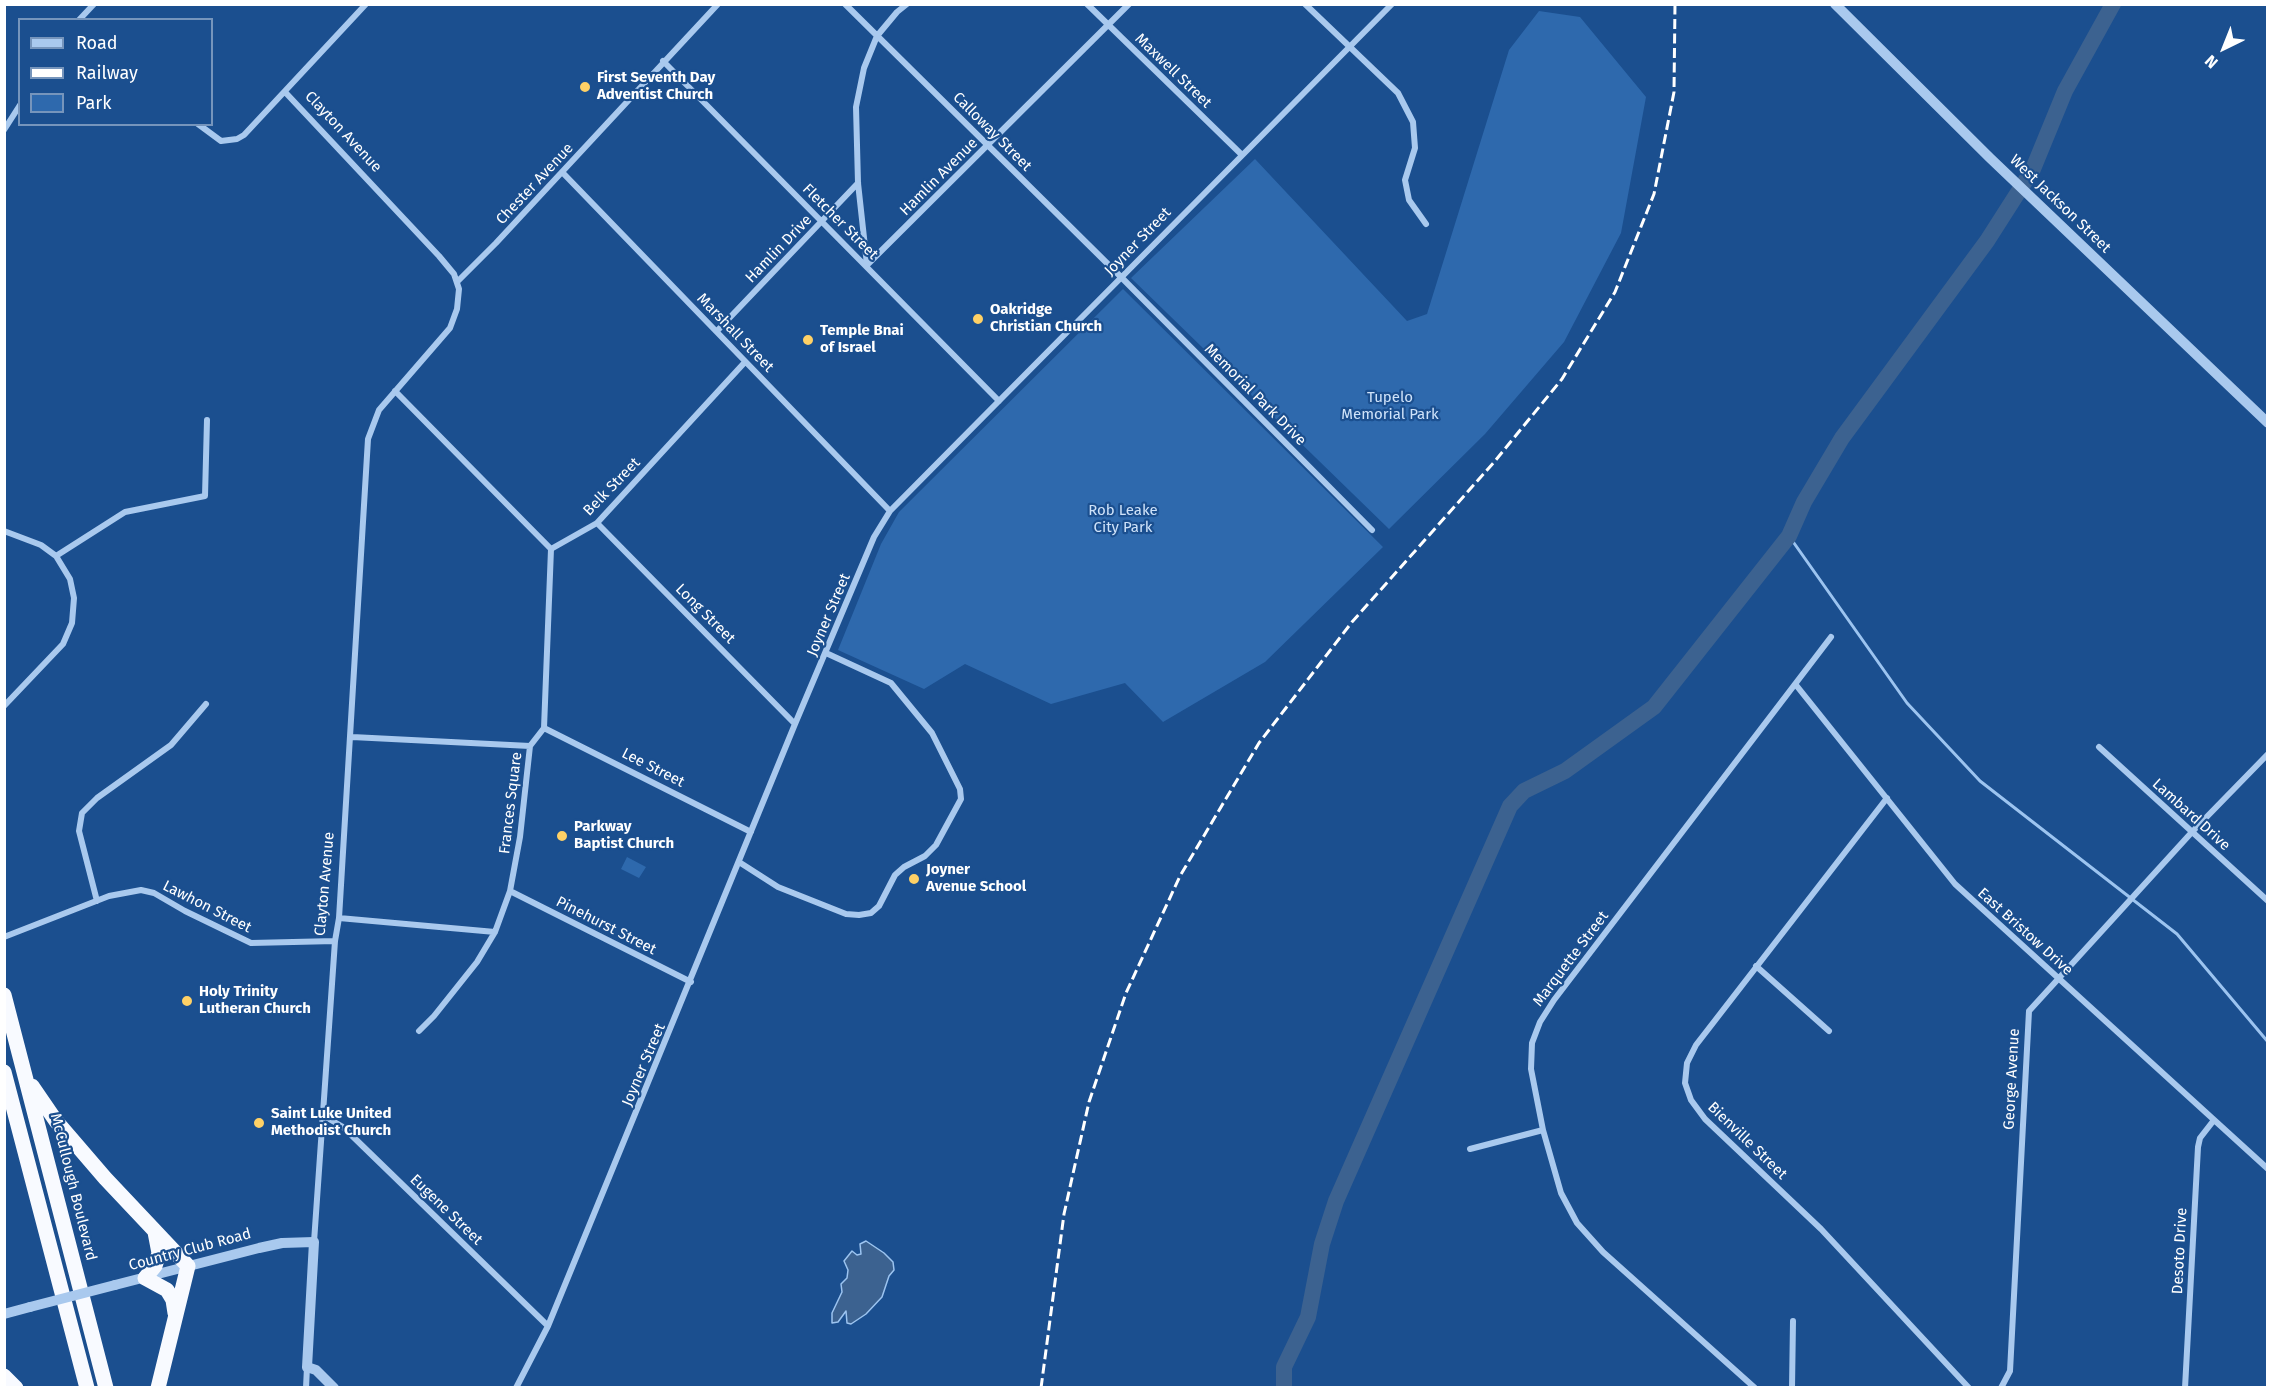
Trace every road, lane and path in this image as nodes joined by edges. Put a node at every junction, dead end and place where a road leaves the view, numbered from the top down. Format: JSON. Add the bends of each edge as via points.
{"nodes":[{"id":1,"x":94,"y":4,"type":"edge"},
{"id":2,"x":366,"y":4,"type":"edge"},
{"id":3,"x":718,"y":4,"type":"edge"},
{"id":4,"x":845,"y":4,"type":"edge"},
{"id":5,"x":907,"y":4,"type":"edge"},
{"id":6,"x":1087,"y":4,"type":"edge"},
{"id":7,"x":1129,"y":4,"type":"edge"},
{"id":8,"x":1305,"y":4,"type":"edge"},
{"id":9,"x":1392,"y":4,"type":"edge"},
{"id":10,"x":1835,"y":4,"type":"edge"},
{"id":11,"x":82,"y":18,"type":"edge"},
{"id":12,"x":1109,"y":25,"type":"junction"},
{"id":13,"x":877,"y":36,"type":"junction"},
{"id":14,"x":1349,"y":48,"type":"junction"},
{"id":15,"x":663,"y":61,"type":"junction"},
{"id":16,"x":285,"y":92,"type":"junction"},
{"id":17,"x":18,"y":108,"type":"edge"},
{"id":18,"x":200,"y":126,"type":"edge"},
{"id":19,"x":4,"y":130,"type":"edge"},
{"id":20,"x":988,"y":145,"type":"junction"},
{"id":21,"x":1242,"y":155,"type":"junction"},
{"id":22,"x":562,"y":172,"type":"junction"},
{"id":23,"x":858,"y":183,"type":"junction"},
{"id":24,"x":822,"y":222,"type":"junction"},
{"id":25,"x":1426,"y":224,"type":"dead end"},
{"id":26,"x":867,"y":265,"type":"junction"},
{"id":27,"x":1121,"y":277,"type":"junction"},
{"id":28,"x":458,"y":281,"type":"junction"},
{"id":29,"x":717,"y":332,"type":"junction"},
{"id":30,"x":745,"y":363,"type":"junction"},
{"id":31,"x":395,"y":391,"type":"junction"},
{"id":32,"x":999,"y":401,"type":"junction"},
{"id":33,"x":207,"y":420,"type":"dead end"},
{"id":34,"x":2268,"y":423,"type":"edge"},
{"id":35,"x":890,"y":510,"type":"junction"},
{"id":36,"x":597,"y":523,"type":"junction"},
{"id":37,"x":1372,"y":530,"type":"dead end"},
{"id":38,"x":4,"y":531,"type":"edge"},
{"id":39,"x":551,"y":549,"type":"junction"},
{"id":40,"x":56,"y":556,"type":"junction"},
{"id":41,"x":1831,"y":637,"type":"dead end"},
{"id":42,"x":826,"y":653,"type":"junction"},
{"id":43,"x":1796,"y":685,"type":"junction"},
{"id":44,"x":206,"y":704,"type":"dead end"},
{"id":45,"x":4,"y":706,"type":"edge"},
{"id":46,"x":795,"y":723,"type":"junction"},
{"id":47,"x":544,"y":728,"type":"junction"},
{"id":48,"x":352,"y":737,"type":"junction"},
{"id":49,"x":530,"y":746,"type":"junction"},
{"id":50,"x":2099,"y":747,"type":"dead end"},
{"id":51,"x":2268,"y":754,"type":"edge"},
{"id":52,"x":1887,"y":798,"type":"junction"},
{"id":53,"x":751,"y":832,"type":"junction"},
{"id":54,"x":2192,"y":832,"type":"junction"},
{"id":55,"x":739,"y":862,"type":"junction"},
{"id":56,"x":510,"y":891,"type":"junction"},
{"id":57,"x":96,"y":901,"type":"junction"},
{"id":58,"x":2268,"y":901,"type":"edge"},
{"id":59,"x":339,"y":918,"type":"junction"},
{"id":60,"x":495,"y":932,"type":"junction"},
{"id":61,"x":4,"y":937,"type":"edge"},
{"id":62,"x":335,"y":940,"type":"junction"},
{"id":63,"x":1756,"y":966,"type":"junction"},
{"id":64,"x":2058,"y":978,"type":"junction"},
{"id":65,"x":691,"y":982,"type":"junction"},
{"id":66,"x":4,"y":995,"type":"edge"},
{"id":67,"x":419,"y":1031,"type":"dead end"},
{"id":68,"x":1829,"y":1031,"type":"dead end"},
{"id":69,"x":4,"y":1072,"type":"edge"},
{"id":70,"x":26,"y":1078,"type":"junction"},
{"id":71,"x":324,"y":1116,"type":"junction"},
{"id":72,"x":2214,"y":1120,"type":"junction"},
{"id":73,"x":1543,"y":1130,"type":"junction"},
{"id":74,"x":1470,"y":1149,"type":"dead end"},
{"id":75,"x":2268,"y":1169,"type":"edge"},
{"id":76,"x":155,"y":1232,"type":"junction"},
{"id":77,"x":314,"y":1242,"type":"junction"},
{"id":78,"x":188,"y":1266,"type":"junction"},
{"id":79,"x":145,"y":1278,"type":"junction"},
{"id":80,"x":4,"y":1314,"type":"edge"},
{"id":81,"x":175,"y":1316,"type":"junction"},
{"id":82,"x":1793,"y":1321,"type":"dead end"},
{"id":83,"x":548,"y":1326,"type":"junction"},
{"id":84,"x":307,"y":1367,"type":"junction"},
{"id":85,"x":4,"y":1376,"type":"edge"},
{"id":86,"x":16,"y":1388,"type":"edge"},
{"id":87,"x":87,"y":1388,"type":"edge"},
{"id":88,"x":106,"y":1388,"type":"edge"},
{"id":89,"x":158,"y":1388,"type":"edge"},
{"id":90,"x":306,"y":1388,"type":"edge"},
{"id":91,"x":334,"y":1388,"type":"edge"},
{"id":92,"x":516,"y":1388,"type":"edge"},
{"id":93,"x":1755,"y":1388,"type":"edge"},
{"id":94,"x":1792,"y":1388,"type":"edge"},
{"id":95,"x":1969,"y":1388,"type":"edge"},
{"id":96,"x":2001,"y":1388,"type":"edge"},
{"id":97,"x":2185,"y":1388,"type":"edge"}],
"edges":[{"from":1,"to":11,"type":"street"},
{"from":2,"to":16,"type":"street","name":"Clayton Avenue"},
{"from":3,"to":15,"type":"street","name":"Chester Avenue"},
{"from":4,"to":13,"type":"street","name":"Calloway Street"},
{"from":5,"to":13,"type":"street"},
{"from":6,"to":12,"type":"street","name":"Maxwell Street"},
{"from":7,"to":12,"type":"street","name":"Hamlin Avenue"},
{"from":8,"to":14,"type":"street"},
{"from":9,"to":14,"type":"street","name":"Joyner Street"},
{"from":10,"to":34,"type":"street","name":"West Jackson Street"},
{"from":12,"to":20,"type":"street","name":"Hamlin Avenue"},
{"from":12,"to":21,"type":"street","name":"Maxwell Street"},
{"from":13,"to":20,"type":"street","name":"Calloway Street"},
{"from":13,"to":23,"type":"street","via":[[864,68],[856,107]]},
{"from":14,"to":21,"type":"street","name":"Joyner Street"},
{"from":14,"to":25,"type":"street","via":[[1398,93],[1413,122],[1414,148],[1405,180],[1409,200]]},
{"from":15,"to":22,"type":"street","name":"Chester Avenue"},
{"from":15,"to":24,"type":"street","name":"Fletcher Street"},
{"from":16,"to":18,"type":"street","via":[[237,139],[215,139]]},
{"from":16,"to":28,"type":"street","name":"Clayton Avenue"},
{"from":17,"to":19,"type":"street"},
{"from":20,"to":26,"type":"street","name":"Hamlin Avenue"},
{"from":20,"to":27,"type":"street","name":"Calloway Street"},
{"from":21,"to":27,"type":"street","name":"Joyner Street"},
{"from":22,"to":28,"type":"street","name":"Chester Avenue"},
{"from":22,"to":29,"type":"street","name":"Marshall Street"},
{"from":23,"to":24,"type":"street","name":"Hamlin Drive"},
{"from":23,"to":26,"type":"street"},
{"from":24,"to":26,"type":"street","name":"Fletcher Street"},
{"from":24,"to":29,"type":"street","name":"Hamlin Drive"},
{"from":26,"to":32,"type":"street","name":"Fletcher Street"},
{"from":27,"to":32,"type":"street","name":"Joyner Street"},
{"from":27,"to":37,"type":"street","name":"Memorial Park Drive"},
{"from":28,"to":31,"type":"street","via":[[454,320]]},
{"from":29,"to":30,"type":"street","name":"Marshall Street"},
{"from":30,"to":35,"type":"street","name":"Marshall Street"},
{"from":30,"to":36,"type":"street","name":"Belk Street"},
{"from":31,"to":39,"type":"street"},
{"from":31,"to":48,"type":"street","name":"Clayton Avenue","via":[[374,418],[367,451]]},
{"from":32,"to":35,"type":"street","name":"Joyner Street"},
{"from":33,"to":40,"type":"street","via":[[205,496],[125,512]]},
{"from":35,"to":42,"type":"street","name":"Joyner Street","via":[[874,537]]},
{"from":36,"to":39,"type":"street","name":"Belk Street"},
{"from":36,"to":46,"type":"street","name":"Long Street"},
{"from":38,"to":40,"type":"street","via":[[41,545]]},
{"from":39,"to":47,"type":"street"},
{"from":40,"to":45,"type":"street","via":[[72,588],[68,635],[47,663]]},
{"from":41,"to":43,"type":"street","name":"Marquette Street"},
{"from":42,"to":46,"type":"street","name":"Joyner Street"},
{"from":42,"to":55,"type":"street","via":[[891,683],[932,733],[960,789],[961,799],[936,845],[895,875],[879,906],[871,913],[846,914],[778,887]]},
{"from":43,"to":52,"type":"street","name":"East Bristow Drive"},
{"from":43,"to":73,"type":"street","name":"Marquette Street","via":[[1540,1022],[1532,1043],[1531,1069]]},
{"from":44,"to":57,"type":"street","via":[[171,745],[82,813],[79,831]]},
{"from":46,"to":53,"type":"street","name":"Joyner Street"},
{"from":47,"to":49,"type":"street"},
{"from":47,"to":53,"type":"street","name":"Lee Street"},
{"from":48,"to":49,"type":"street","name":"Frances Square"},
{"from":48,"to":59,"type":"street","name":"Clayton Avenue"},
{"from":49,"to":56,"type":"street","name":"Frances Square"},
{"from":50,"to":54,"type":"street","name":"Lambard Drive"},
{"from":51,"to":54,"type":"street","name":"George Avenue"},
{"from":52,"to":63,"type":"street","name":"Bienville Street"},
{"from":52,"to":64,"type":"street","name":"East Bristow Drive","via":[[1955,884]]},
{"from":53,"to":55,"type":"street","name":"Joyner Street"},
{"from":54,"to":58,"type":"street","name":"Lambard Drive"},
{"from":54,"to":64,"type":"street","name":"George Avenue"},
{"from":55,"to":65,"type":"street","name":"Joyner Street"},
{"from":56,"to":60,"type":"street","name":"Frances Square"},
{"from":56,"to":65,"type":"street","name":"Pinehurst Street"},
{"from":57,"to":61,"type":"street","name":"Lawhon Street"},
{"from":57,"to":62,"type":"street","name":"Lawhon Street","via":[[134,890],[147,891],[251,943]]},
{"from":59,"to":60,"type":"street"},
{"from":59,"to":62,"type":"street","name":"Clayton Avenue"},
{"from":60,"to":67,"type":"street","name":"Frances Square","via":[[461,983]]},
{"from":62,"to":71,"type":"street","name":"Clayton Avenue"},
{"from":63,"to":68,"type":"street"},
{"from":63,"to":95,"type":"street","name":"Bienville Street","via":[[1690,1054],[1685,1073],[1691,1101],[1836,1244]]},
{"from":64,"to":72,"type":"street","name":"East Bristow Drive"},
{"from":64,"to":96,"type":"street","name":"George Avenue","via":[[2031,1008],[2027,1020],[2010,1371]]},
{"from":65,"to":83,"type":"street","name":"Joyner Street"},
{"from":66,"to":70,"type":"highway","name":"McCullough Boulevard"},
{"from":69,"to":87,"type":"highway"},
{"from":70,"to":76,"type":"highway","via":[[56,1120]]},
{"from":70,"to":88,"type":"highway","name":"McCullough Boulevard"},
{"from":71,"to":77,"type":"street","name":"Clayton Avenue"},
{"from":71,"to":83,"type":"street","name":"Eugene Street","via":[[342,1127]]},
{"from":72,"to":75,"type":"street","name":"East Bristow Drive"},
{"from":72,"to":97,"type":"street","name":"Desoto Drive","via":[[2198,1147]]},
{"from":73,"to":74,"type":"street"},
{"from":73,"to":93,"type":"street","name":"Marquette Street","via":[[1561,1193],[1585,1234]]},
{"from":76,"to":78,"type":"highway"},
{"from":76,"to":79,"type":"highway","via":[[157,1260]]},
{"from":77,"to":78,"type":"street","name":"Country Club Road","via":[[282,1243]]},
{"from":77,"to":84,"type":"street","name":"Clayton Avenue"},
{"from":78,"to":79,"type":"street","name":"Country Club Road"},
{"from":78,"to":81,"type":"highway"},
{"from":79,"to":80,"type":"street","name":"Country Club Road","bridge":true},
{"from":79,"to":81,"type":"highway","via":[[167,1290]]},
{"from":81,"to":89,"type":"highway"},
{"from":82,"to":94,"type":"street"},
{"from":83,"to":92,"type":"street","name":"Joyner Street"},
{"from":84,"to":90,"type":"street","name":"Clayton Avenue"},
{"from":84,"to":91,"type":"street","via":[[316,1370]]},
{"from":85,"to":86,"type":"highway"}]}
